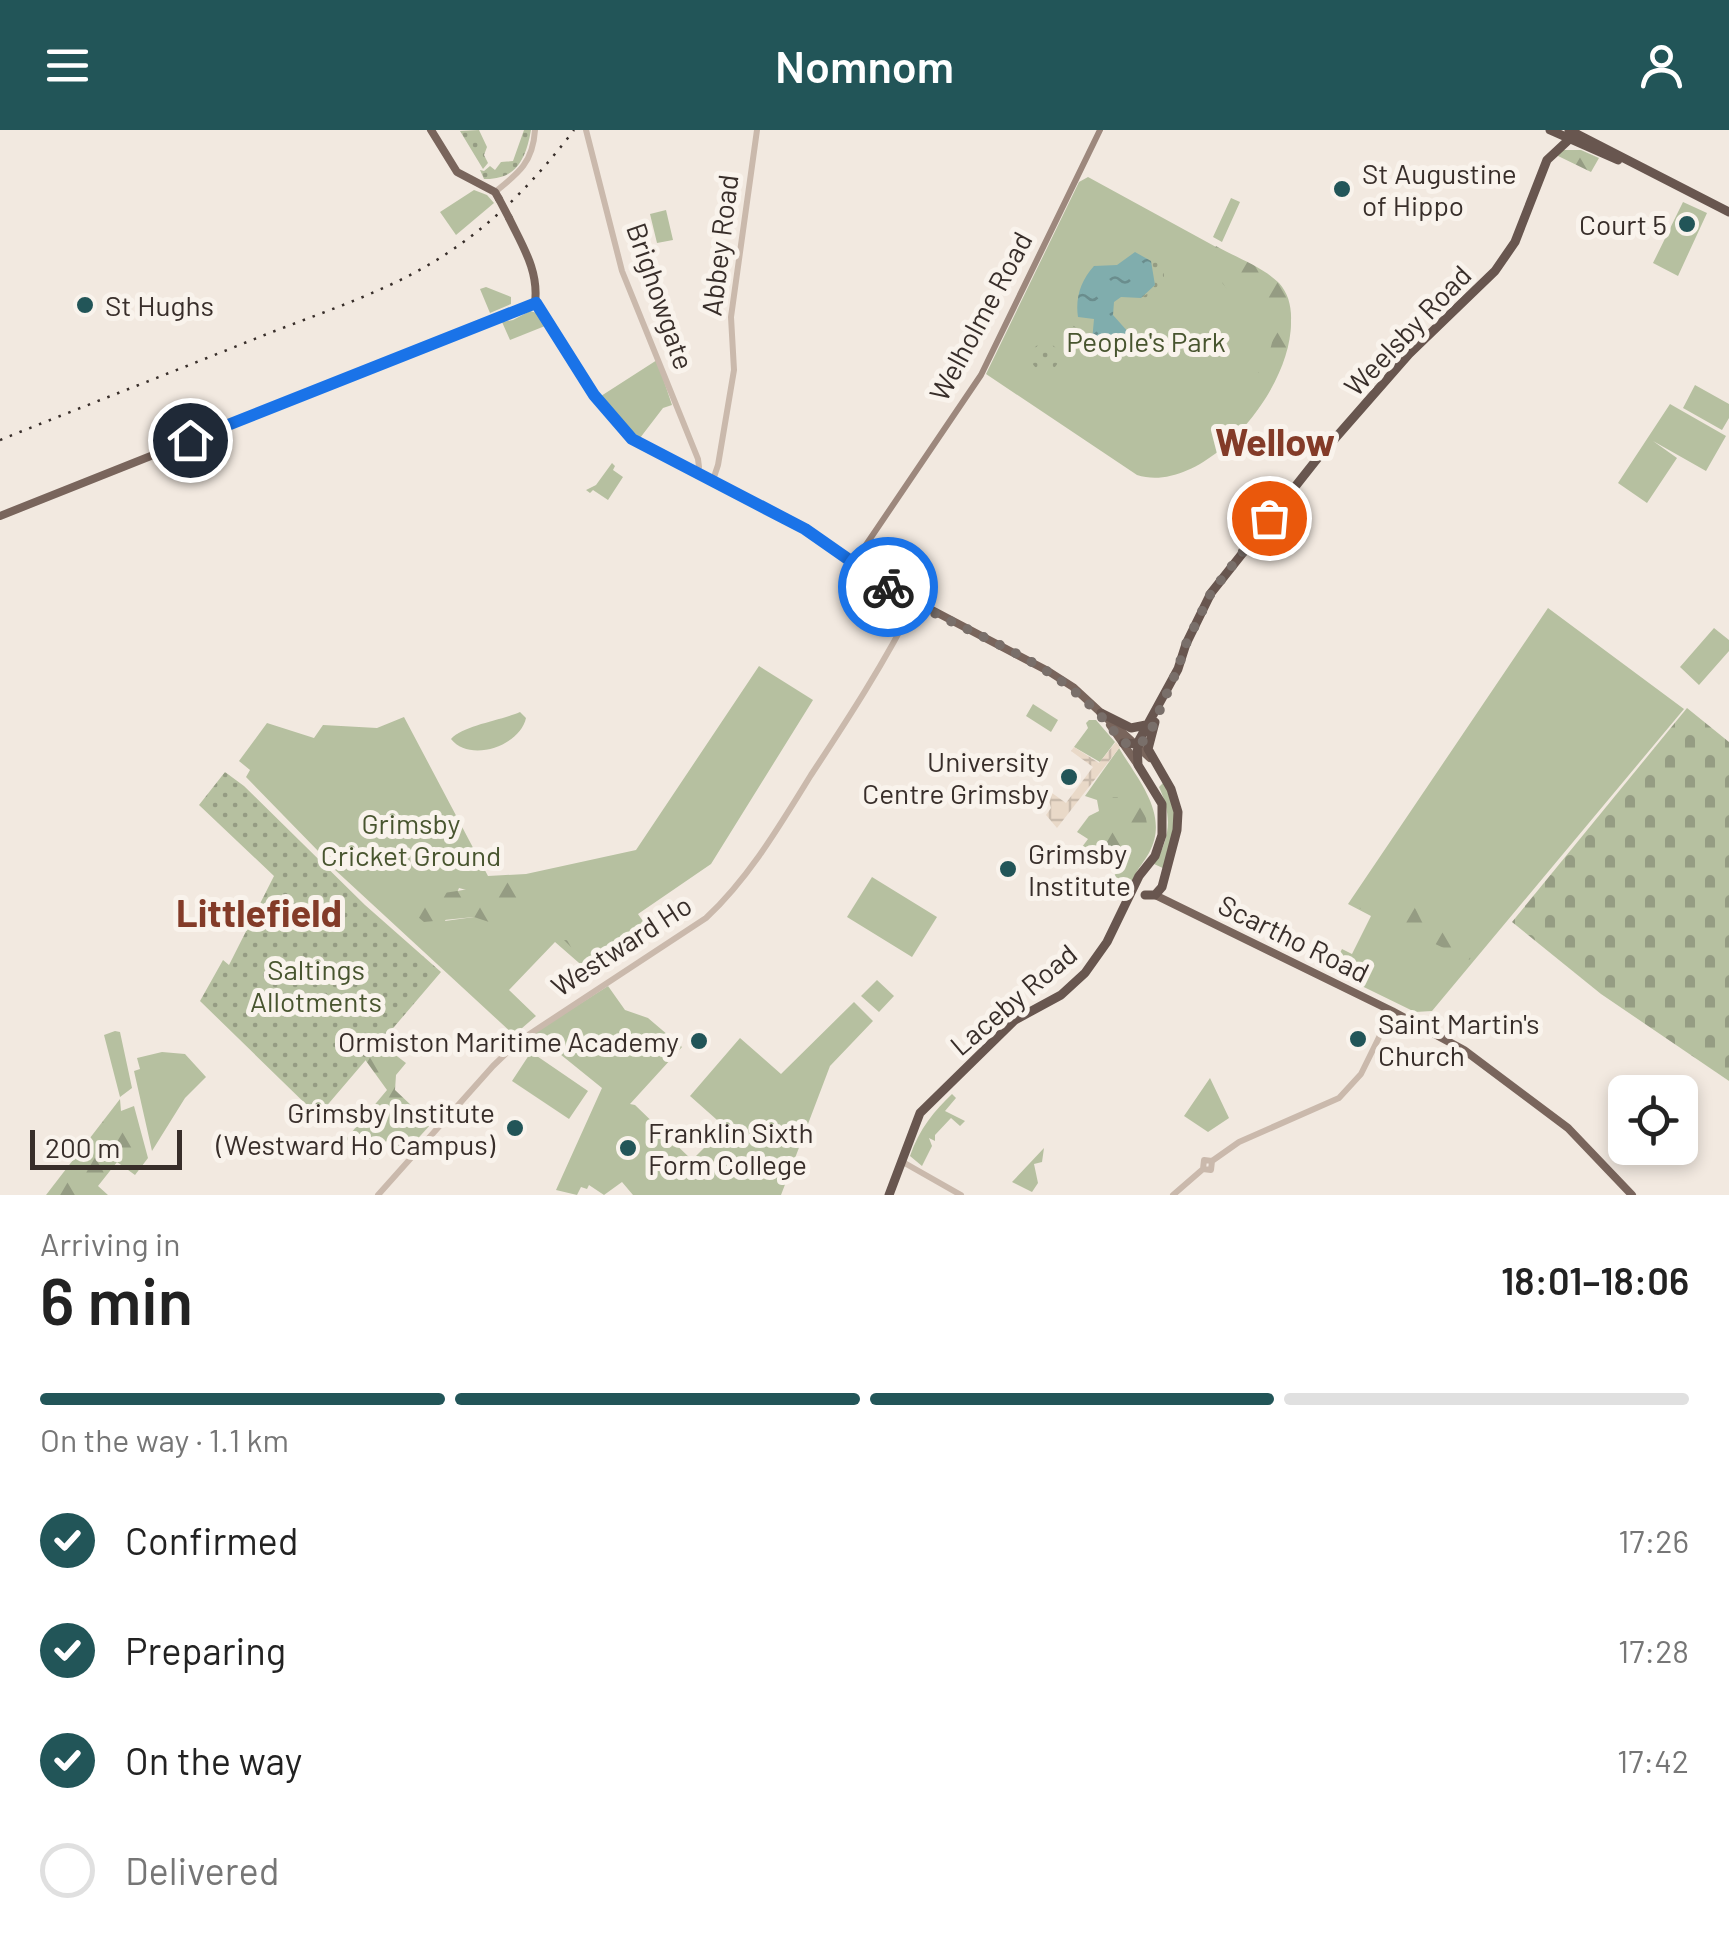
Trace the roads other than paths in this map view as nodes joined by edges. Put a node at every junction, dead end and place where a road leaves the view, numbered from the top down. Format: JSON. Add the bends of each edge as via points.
{"nodes":[{"id":1,"x":431,"y":130,"type":"edge"},
{"id":2,"x":536,"y":130,"type":"edge"},
{"id":3,"x":586,"y":130,"type":"edge"},
{"id":4,"x":757,"y":130,"type":"edge"},
{"id":5,"x":1100,"y":130,"type":"edge"},
{"id":6,"x":1548,"y":130,"type":"edge"},
{"id":7,"x":1593,"y":130,"type":"edge"},
{"id":8,"x":1570,"y":133,"type":"edge"},
{"id":9,"x":1601,"y":145,"type":"junction"},
{"id":10,"x":1550,"y":148,"type":"junction"},
{"id":11,"x":1547,"y":160,"type":"junction"},
{"id":12,"x":1648,"y":172,"type":"junction"},
{"id":13,"x":497,"y":195,"type":"junction"},
{"id":14,"x":1729,"y":212,"type":"edge"},
{"id":15,"x":536,"y":303,"type":"junction"},
{"id":16,"x":694,"y":474,"type":"junction"},
{"id":17,"x":712,"y":483,"type":"junction"},
{"id":18,"x":0,"y":516,"type":"edge"},
{"id":19,"x":853,"y":564,"type":"junction"},
{"id":20,"x":914,"y":602,"type":"junction"},
{"id":21,"x":1159,"y":707,"type":"junction"},
{"id":22,"x":1101,"y":713,"type":"junction"},
{"id":23,"x":1148,"y":723,"type":"junction"},
{"id":24,"x":1149,"y":735,"type":"junction"},
{"id":25,"x":1123,"y":743,"type":"junction"},
{"id":26,"x":1136,"y":744,"type":"junction"},
{"id":27,"x":1150,"y":758,"type":"junction"},
{"id":28,"x":1138,"y":764,"type":"junction"},
{"id":29,"x":1164,"y":778,"type":"junction"},
{"id":30,"x":1153,"y":786,"type":"junction"},
{"id":31,"x":1144,"y":872,"type":"junction"},
{"id":32,"x":1163,"y":883,"type":"junction"},
{"id":33,"x":1137,"y":884,"type":"junction"},
{"id":34,"x":1150,"y":895,"type":"junction"},
{"id":35,"x":1174,"y":902,"type":"junction"},
{"id":36,"x":1108,"y":939,"type":"junction"},
{"id":37,"x":1392,"y":1011,"type":"junction"},
{"id":38,"x":902,"y":1162,"type":"junction"},
{"id":39,"x":378,"y":1195,"type":"edge"},
{"id":40,"x":889,"y":1195,"type":"edge"},
{"id":41,"x":962,"y":1195,"type":"edge"},
{"id":42,"x":1173,"y":1195,"type":"edge"},
{"id":43,"x":1632,"y":1195,"type":"edge"}],
"edges":[{"from":1,"to":13,"type":"main road","via":[[457,172]]},
{"from":2,"to":13,"type":"street","via":[[529,161]]},
{"from":3,"to":16,"type":"street","name":"Brighowgate","via":[[622,272],[698,459]]},
{"from":4,"to":17,"type":"street","name":"Abbey Road","via":[[731,317],[734,370]]},
{"from":5,"to":19,"type":"main road","name":"Welholme Road","via":[[981,375]]},
{"from":6,"to":8,"type":"highway"},
{"from":6,"to":10,"type":"highway"},
{"from":7,"to":9,"type":"main road"},
{"from":8,"to":9,"type":"highway"},
{"from":8,"to":10,"type":"highway"},
{"from":8,"to":11,"type":"highway","name":"Weelsby Road"},
{"from":8,"to":12,"type":"highway"},
{"from":9,"to":12,"type":"highway"},
{"from":10,"to":11,"type":"highway"},
{"from":11,"to":21,"type":"highway","name":"Weelsby Road","via":[[1526,220],[1494,272],[1409,354],[1221,578]]},
{"from":12,"to":14,"type":"highway"},
{"from":13,"to":15,"type":"main road","bridge":true,"via":[[538,283]]},
{"from":15,"to":16,"type":"main road","via":[[621,430]]},
{"from":15,"to":18,"type":"main road"},
{"from":16,"to":17,"type":"main road"},
{"from":17,"to":19,"type":"main road","via":[[805,529]]},
{"from":19,"to":20,"type":"main road"},
{"from":20,"to":22,"type":"main road","via":[[1024,657]]},
{"from":20,"to":39,"type":"street","name":"Westward Ho","via":[[844,724],[730,896],[519,1041]]},
{"from":21,"to":23,"type":"highway","name":"Weelsby Road"},
{"from":21,"to":24,"type":"highway","name":"Weelsby Road"},
{"from":22,"to":23,"type":"highway","via":[[1131,728]]},
{"from":22,"to":25,"type":"main road"},
{"from":22,"to":26,"type":"main road"},
{"from":23,"to":26,"type":"highway","name":"Weelsby Road"},
{"from":24,"to":26,"type":"highway"},
{"from":24,"to":27,"type":"highway","name":"Weelsby Road"},
{"from":25,"to":26,"type":"highway"},
{"from":25,"to":28,"type":"main road"},
{"from":26,"to":27,"type":"main road"},
{"from":26,"to":28,"type":"highway"},
{"from":27,"to":29,"type":"highway"},
{"from":28,"to":30,"type":"highway"},
{"from":29,"to":30,"type":"highway"},
{"from":29,"to":32,"type":"highway","via":[[1178,820]]},
{"from":30,"to":31,"type":"highway","name":"Laceby Road","via":[[1162,804],[1162,835]]},
{"from":31,"to":32,"type":"highway","via":[[1155,871]]},
{"from":31,"to":33,"type":"highway","name":"Laceby Road"},
{"from":32,"to":34,"type":"highway","name":"Laceby Road"},
{"from":32,"to":35,"type":"main road","name":"Scartho Road"},
{"from":33,"to":34,"type":"highway"},
{"from":33,"to":36,"type":"highway","name":"Laceby Road"},
{"from":34,"to":35,"type":"main road","name":"Scartho Road"},
{"from":34,"to":36,"type":"highway","name":"Laceby Road","via":[[1127,910]]},
{"from":35,"to":37,"type":"main road","name":"Scartho Road"},
{"from":36,"to":38,"type":"highway","name":"Laceby Road","via":[[1077,982],[1014,1020],[920,1113]]},
{"from":37,"to":42,"type":"street","via":[[1361,1074],[1339,1098],[1239,1142]]},
{"from":37,"to":43,"type":"main road","name":"Scartho Road","via":[[1507,1080],[1573,1132]]},
{"from":38,"to":40,"type":"highway","name":"Laceby Road"},
{"from":38,"to":41,"type":"street"}]}
